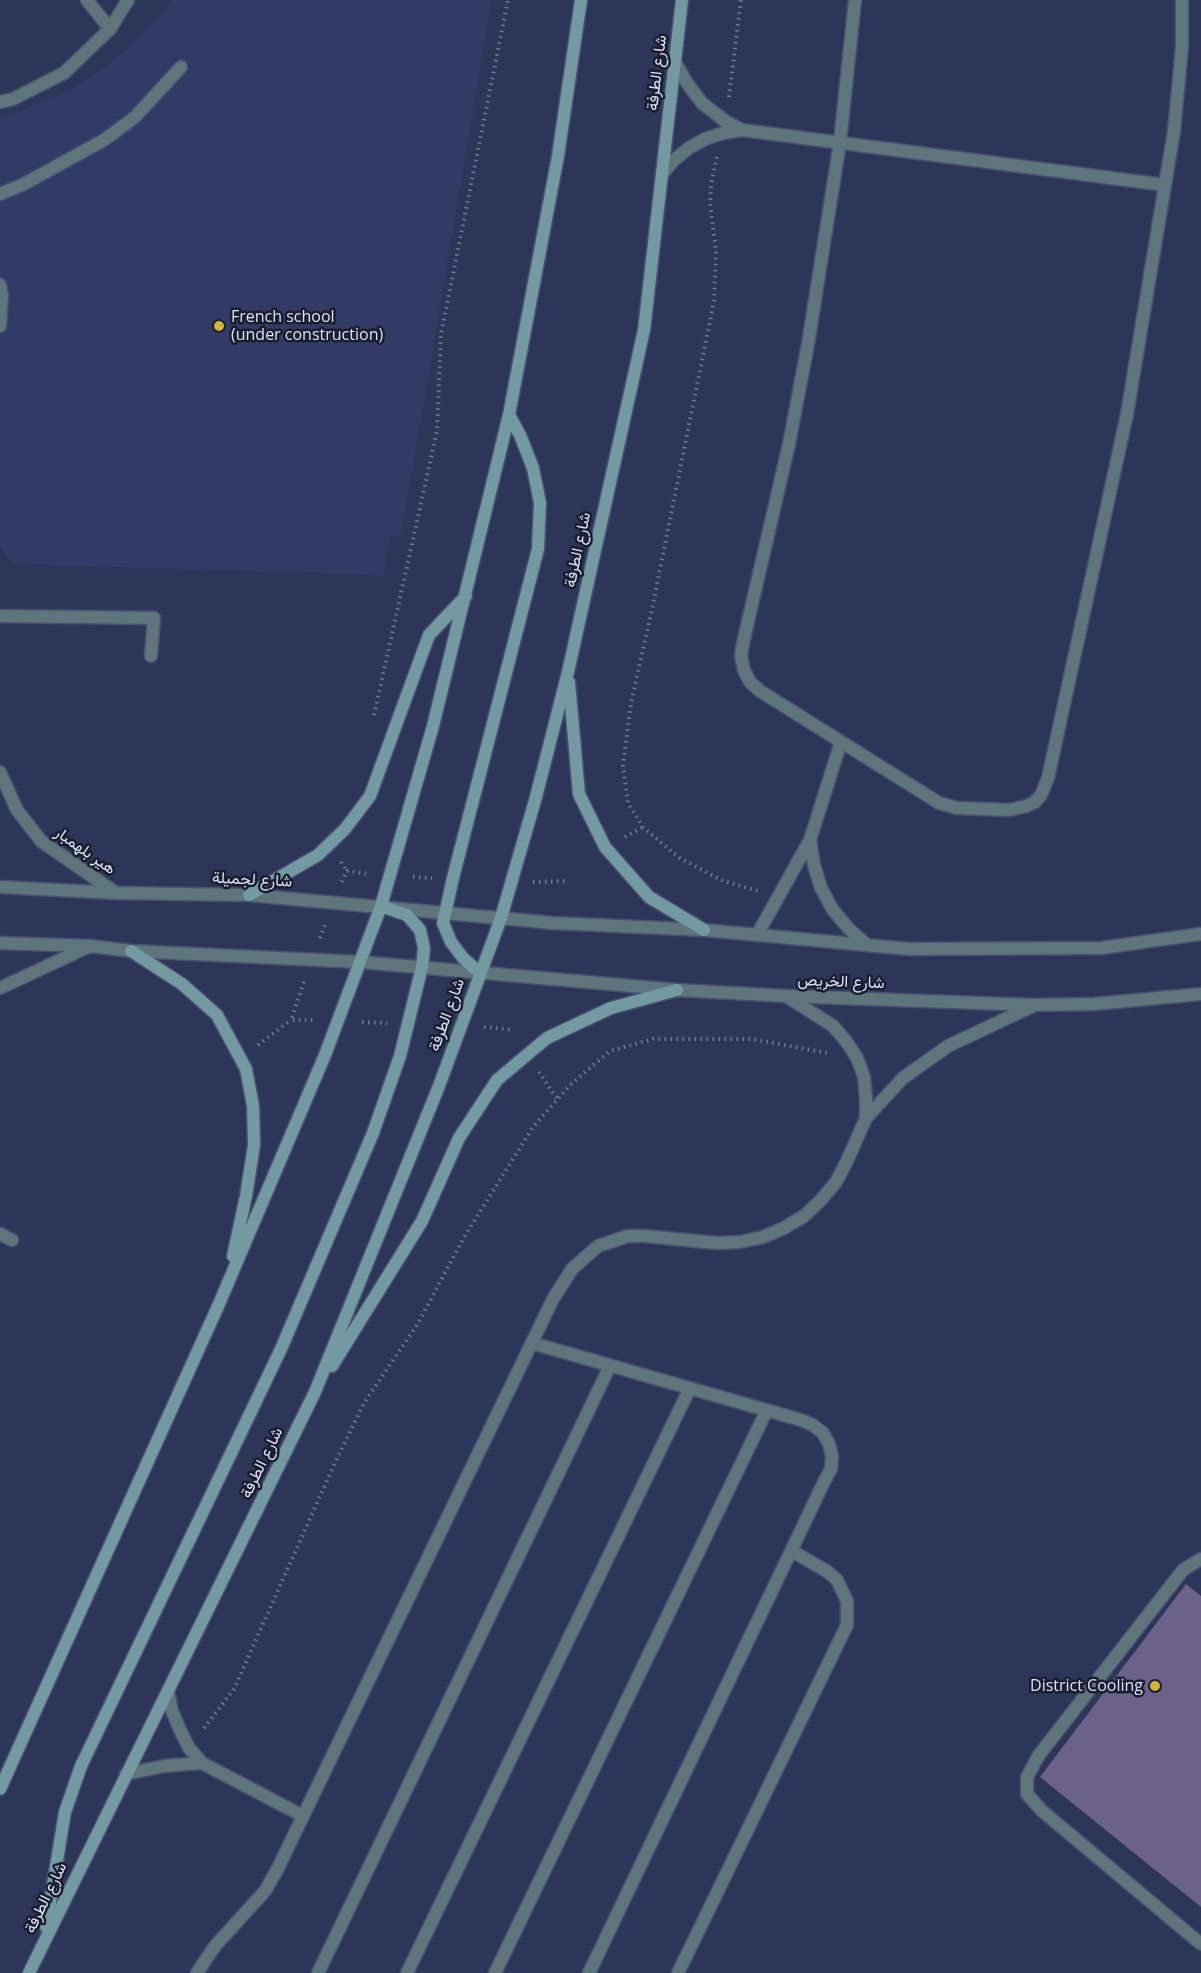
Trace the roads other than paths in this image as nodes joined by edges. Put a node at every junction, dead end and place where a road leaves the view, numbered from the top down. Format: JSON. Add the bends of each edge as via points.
{"nodes":[{"id":1,"x":87,"y":0,"type":"edge"},
{"id":2,"x":128,"y":0,"type":"edge"},
{"id":3,"x":581,"y":0,"type":"edge"},
{"id":4,"x":682,"y":0,"type":"edge"},
{"id":5,"x":855,"y":0,"type":"edge"},
{"id":6,"x":1182,"y":0,"type":"edge"},
{"id":7,"x":110,"y":29,"type":"junction"},
{"id":8,"x":675,"y":62,"type":"junction"},
{"id":9,"x":181,"y":67,"type":"dead end"},
{"id":10,"x":0,"y":102,"type":"edge"},
{"id":11,"x":724,"y":127,"type":"junction"},
{"id":12,"x":840,"y":142,"type":"junction"},
{"id":13,"x":662,"y":174,"type":"junction"},
{"id":14,"x":1166,"y":185,"type":"junction"},
{"id":15,"x":0,"y":194,"type":"edge"},
{"id":16,"x":0,"y":285,"type":"edge"},
{"id":17,"x":0,"y":326,"type":"edge"},
{"id":18,"x":509,"y":415,"type":"junction"},
{"id":19,"x":466,"y":595,"type":"junction"},
{"id":20,"x":0,"y":616,"type":"edge"},
{"id":21,"x":151,"y":656,"type":"dead end"},
{"id":22,"x":568,"y":672,"type":"junction"},
{"id":23,"x":841,"y":742,"type":"junction"},
{"id":24,"x":0,"y":772,"type":"edge"},
{"id":25,"x":810,"y":840,"type":"junction"},
{"id":26,"x":0,"y":887,"type":"edge"},
{"id":27,"x":116,"y":893,"type":"junction"},
{"id":28,"x":249,"y":895,"type":"junction"},
{"id":29,"x":381,"y":906,"type":"junction"},
{"id":30,"x":444,"y":912,"type":"junction"},
{"id":31,"x":501,"y":918,"type":"junction"},
{"id":32,"x":704,"y":930,"type":"junction"},
{"id":33,"x":1201,"y":934,"type":"edge"},
{"id":34,"x":757,"y":935,"type":"junction"},
{"id":35,"x":0,"y":943,"type":"edge"},
{"id":36,"x":867,"y":945,"type":"junction"},
{"id":37,"x":90,"y":946,"type":"junction"},
{"id":38,"x":131,"y":951,"type":"junction"},
{"id":39,"x":360,"y":962,"type":"junction"},
{"id":40,"x":422,"y":967,"type":"junction"},
{"id":41,"x":480,"y":973,"type":"junction"},
{"id":42,"x":0,"y":988,"type":"edge"},
{"id":43,"x":677,"y":990,"type":"junction"},
{"id":44,"x":1201,"y":994,"type":"edge"},
{"id":45,"x":786,"y":996,"type":"junction"},
{"id":46,"x":1035,"y":1005,"type":"junction"},
{"id":47,"x":866,"y":1118,"type":"junction"},
{"id":48,"x":0,"y":1234,"type":"edge"},
{"id":49,"x":12,"y":1240,"type":"dead end"},
{"id":50,"x":219,"y":1304,"type":"junction"},
{"id":51,"x":532,"y":1343,"type":"junction"},
{"id":52,"x":610,"y":1366,"type":"junction"},
{"id":53,"x":690,"y":1388,"type":"junction"},
{"id":54,"x":315,"y":1392,"type":"junction"},
{"id":55,"x":767,"y":1410,"type":"junction"},
{"id":56,"x":792,"y":1551,"type":"junction"},
{"id":57,"x":1201,"y":1559,"type":"edge"},
{"id":58,"x":168,"y":1691,"type":"junction"},
{"id":59,"x":202,"y":1763,"type":"junction"},
{"id":60,"x":126,"y":1774,"type":"junction"},
{"id":61,"x":0,"y":1789,"type":"edge"},
{"id":62,"x":303,"y":1816,"type":"junction"},
{"id":63,"x":44,"y":1940,"type":"junction"},
{"id":64,"x":1201,"y":1944,"type":"edge"},
{"id":65,"x":28,"y":1973,"type":"edge"},
{"id":66,"x":197,"y":1973,"type":"edge"},
{"id":67,"x":318,"y":1973,"type":"edge"},
{"id":68,"x":407,"y":1973,"type":"edge"},
{"id":69,"x":495,"y":1973,"type":"edge"},
{"id":70,"x":589,"y":1973,"type":"edge"},
{"id":71,"x":678,"y":1973,"type":"edge"}],
"edges":[{"from":1,"to":7,"type":"street"},
{"from":2,"to":7,"type":"street"},
{"from":3,"to":18,"type":"main road","via":[[558,156]]},
{"from":4,"to":8,"type":"main road","name":"شارع الطرفة"},
{"from":5,"to":12,"type":"street"},
{"from":6,"to":14,"type":"street","via":[[1180,90]]},
{"from":7,"to":10,"type":"street","via":[[64,73]]},
{"from":8,"to":11,"type":"street","via":[[702,103]]},
{"from":8,"to":13,"type":"main road","name":"شارع الطرفة"},
{"from":9,"to":15,"type":"street","via":[[135,117],[104,140]]},
{"from":11,"to":12,"type":"street"},
{"from":11,"to":13,"type":"street","via":[[689,148]]},
{"from":12,"to":14,"type":"street"},
{"from":12,"to":23,"type":"street","via":[[789,444],[741,656],[750,682],[760,691]]},
{"from":13,"to":22,"type":"main road","name":"شارع الطرفة","via":[[644,330]]},
{"from":14,"to":23,"type":"street","via":[[1127,414],[1048,778],[1041,795],[1018,809],[948,806]]},
{"from":16,"to":17,"type":"street"},
{"from":18,"to":19,"type":"main road"},
{"from":18,"to":30,"type":"main road","via":[[533,468],[540,502],[538,549]]},
{"from":19,"to":28,"type":"main road","via":[[429,635],[370,796],[345,829],[318,855]]},
{"from":19,"to":29,"type":"main road"},
{"from":20,"to":21,"type":"street","via":[[154,618]]},
{"from":22,"to":31,"type":"main road","name":"شارع الطرفة"},
{"from":22,"to":32,"type":"main road","via":[[579,794],[605,847],[649,897]]},
{"from":23,"to":25,"type":"street"},
{"from":24,"to":27,"type":"street","name":"هير بلهمبار","via":[[17,810],[42,841]]},
{"from":25,"to":34,"type":"street"},
{"from":25,"to":36,"type":"street","via":[[821,888],[833,910]]},
{"from":26,"to":27,"type":"street","name":"شارع لجميلة"},
{"from":27,"to":28,"type":"street","name":"شارع لجميلة"},
{"from":28,"to":29,"type":"street","name":"شارع لجميلة"},
{"from":29,"to":30,"type":"street","name":"شارع لجميلة"},
{"from":29,"to":39,"type":"main road"},
{"from":29,"to":40,"type":"main road","via":[[407,915],[420,930],[424,948]]},
{"from":30,"to":31,"type":"street","name":"شارع لجميلة"},
{"from":30,"to":41,"type":"main road","via":[[443,924],[451,942]]},
{"from":31,"to":32,"type":"street"},
{"from":31,"to":41,"type":"main road","name":"شارع الطرفة"},
{"from":32,"to":34,"type":"street"},
{"from":33,"to":36,"type":"street","via":[[1101,948],[909,949]]},
{"from":34,"to":36,"type":"street"},
{"from":35,"to":37,"type":"street"},
{"from":37,"to":38,"type":"street"},
{"from":37,"to":42,"type":"street"},
{"from":38,"to":39,"type":"street"},
{"from":38,"to":50,"type":"main road","via":[[182,984],[217,1015],[246,1069],[253,1106],[254,1145],[234,1251]]},
{"from":39,"to":40,"type":"street"},
{"from":39,"to":50,"type":"main road","via":[[325,1055]]},
{"from":40,"to":41,"type":"street"},
{"from":40,"to":63,"type":"main road","via":[[400,1056],[334,1224],[281,1348],[81,1766],[65,1812]]},
{"from":41,"to":43,"type":"street","name":"شارع الخريص"},
{"from":41,"to":54,"type":"main road","name":"شارع الطرفة"},
{"from":43,"to":45,"type":"street","name":"شارع الخريص"},
{"from":43,"to":54,"type":"main road","via":[[611,1008],[547,1038],[497,1080],[459,1138],[422,1221]]},
{"from":44,"to":46,"type":"street","name":"شارع الخريص"},
{"from":45,"to":46,"type":"street","name":"شارع الخريص"},
{"from":45,"to":47,"type":"street","via":[[833,1026],[846,1041],[864,1077]]},
{"from":46,"to":47,"type":"street","via":[[972,1033],[925,1061]]},
{"from":47,"to":51,"type":"street","via":[[836,1182],[804,1216],[763,1237],[740,1242],[628,1236],[598,1246],[572,1269],[556,1292]]},
{"from":48,"to":49,"type":"street"},
{"from":50,"to":61,"type":"main road"},
{"from":51,"to":52,"type":"street"},
{"from":51,"to":62,"type":"street"},
{"from":52,"to":53,"type":"street"},
{"from":52,"to":67,"type":"street"},
{"from":53,"to":55,"type":"street"},
{"from":53,"to":68,"type":"street"},
{"from":54,"to":58,"type":"main road","name":"شارع الطرفة"},
{"from":55,"to":56,"type":"street","via":[[813,1425],[829,1444],[832,1456],[831,1469]]},
{"from":55,"to":69,"type":"street"},
{"from":56,"to":70,"type":"street"},
{"from":56,"to":71,"type":"street","via":[[837,1580],[847,1601],[847,1625]]},
{"from":57,"to":64,"type":"street","via":[[1183,1570],[1039,1755],[1027,1777],[1027,1794],[1041,1810]]},
{"from":58,"to":59,"type":"street","via":[[172,1711],[189,1748]]},
{"from":58,"to":60,"type":"main road","name":"شارع الطرفة"},
{"from":59,"to":60,"type":"street"},
{"from":59,"to":62,"type":"street"},
{"from":60,"to":63,"type":"main road","name":"شارع الطرفة"},
{"from":62,"to":66,"type":"street","via":[[265,1891],[215,1946]]},
{"from":63,"to":65,"type":"main road","name":"شارع الطرفة"}]}
